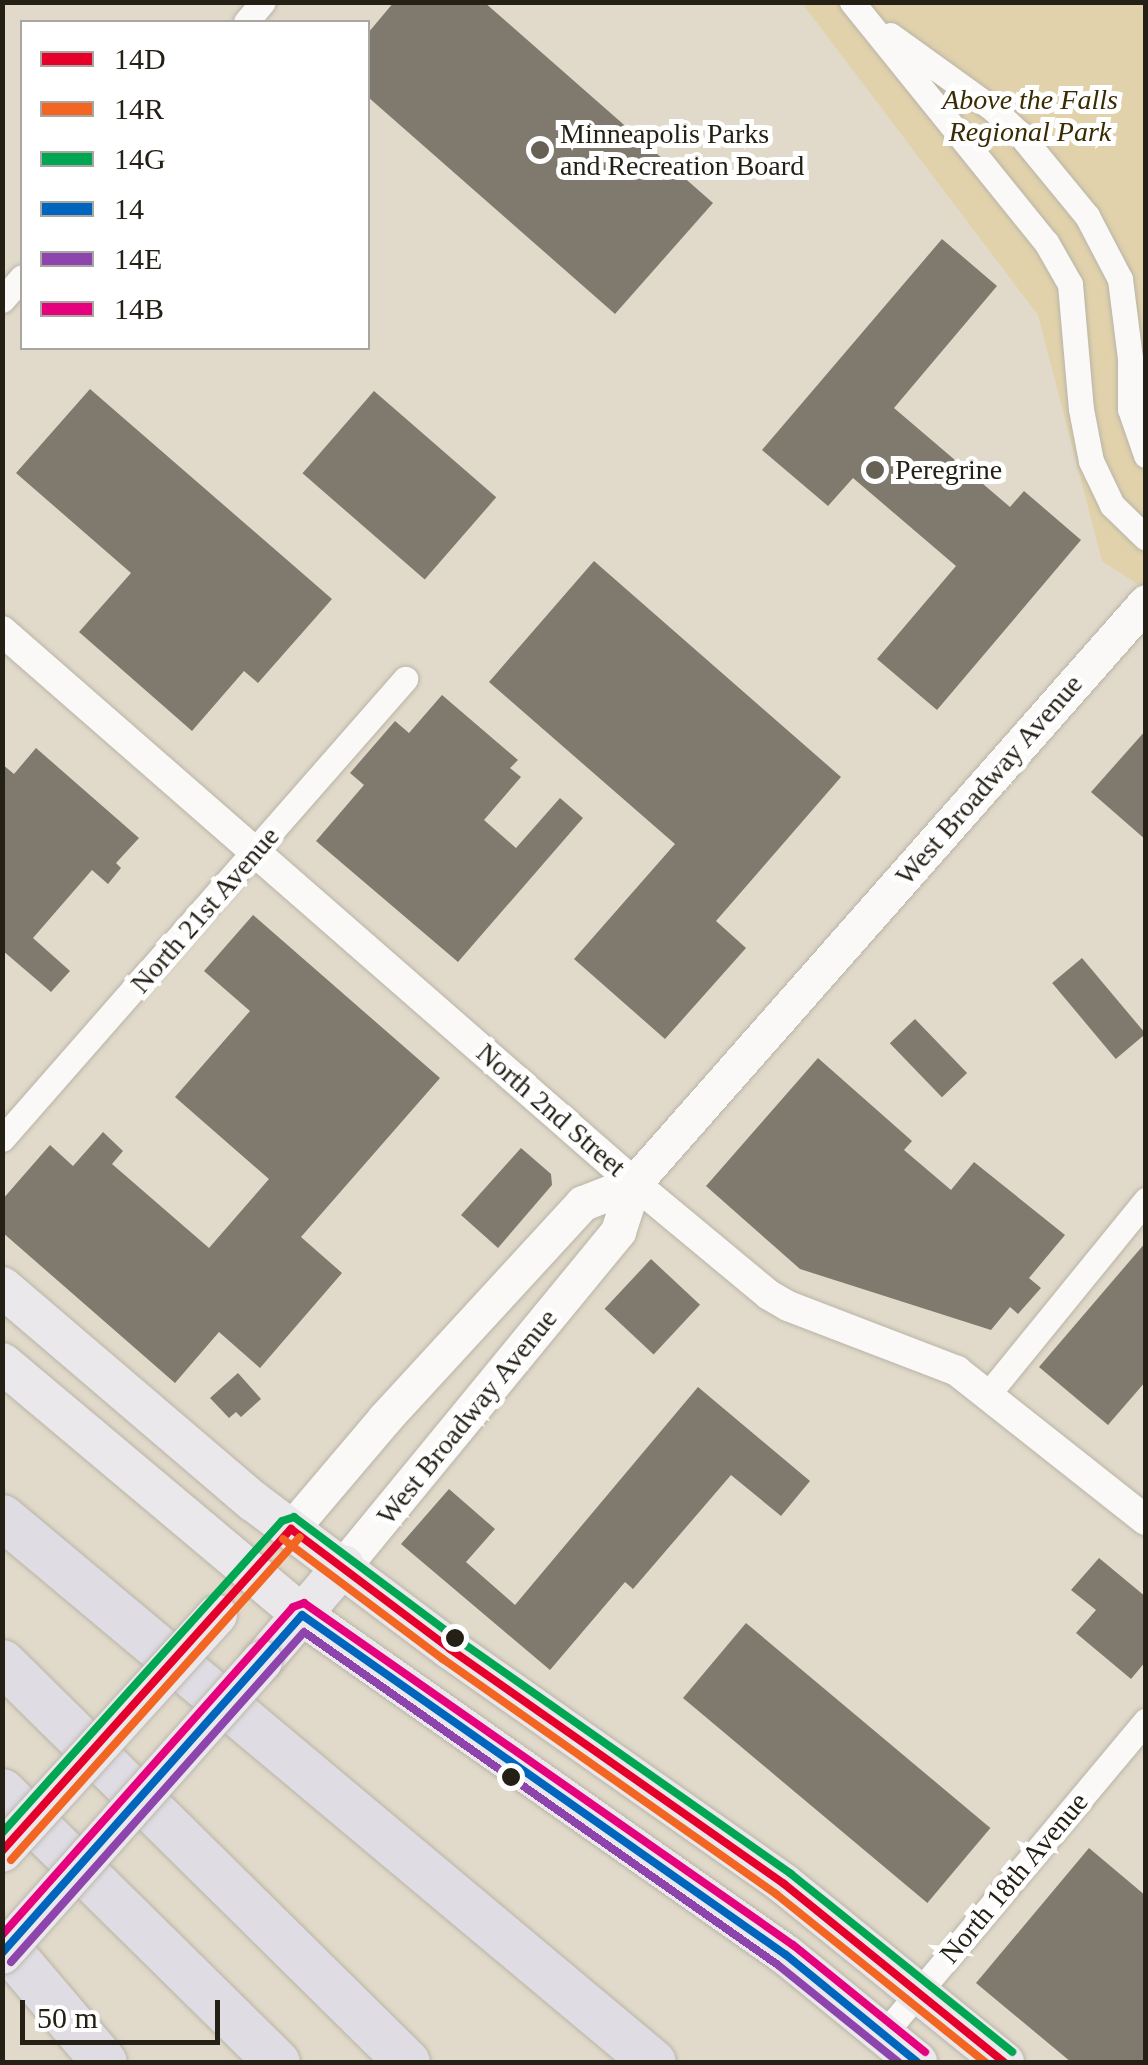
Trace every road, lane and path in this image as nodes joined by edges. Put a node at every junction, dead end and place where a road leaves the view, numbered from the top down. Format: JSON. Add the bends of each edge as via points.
{"nodes":[{"id":1,"x":858,"y":10,"type":"edge"},
{"id":2,"x":20,"y":279,"type":"edge"},
{"id":3,"x":2,"y":300,"type":"edge"},
{"id":4,"x":1146,"y":455,"type":"edge"},
{"id":5,"x":1146,"y":538,"type":"edge"},
{"id":6,"x":1146,"y":602,"type":"edge"},
{"id":7,"x":2,"y":631,"type":"edge"},
{"id":8,"x":406,"y":679,"type":"dead end"},
{"id":9,"x":257,"y":852,"type":"junction"},
{"id":10,"x":2,"y":1138,"type":"edge"},
{"id":11,"x":634,"y":1183,"type":"junction"},
{"id":12,"x":1146,"y":1200,"type":"edge"},
{"id":13,"x":2,"y":1287,"type":"edge"},
{"id":14,"x":2,"y":1363,"type":"edge"},
{"id":15,"x":989,"y":1393,"type":"junction"},
{"id":16,"x":2,"y":1517,"type":"edge"},
{"id":17,"x":1146,"y":1520,"type":"edge"},
{"id":18,"x":271,"y":1552,"type":"junction"},
{"id":19,"x":324,"y":1589,"type":"junction"},
{"id":20,"x":2,"y":1662,"type":"edge"},
{"id":21,"x":1146,"y":1721,"type":"edge"},
{"id":22,"x":2,"y":1790,"type":"edge"},
{"id":23,"x":2,"y":1852,"type":"edge"},
{"id":24,"x":2,"y":1942,"type":"edge"},
{"id":25,"x":2,"y":1954,"type":"edge"},
{"id":26,"x":920,"y":1991,"type":"junction"},
{"id":27,"x":883,"y":2035,"type":"junction"},
{"id":28,"x":104,"y":2062,"type":"edge"},
{"id":29,"x":277,"y":2062,"type":"edge"},
{"id":30,"x":407,"y":2062,"type":"edge"},
{"id":31,"x":653,"y":2062,"type":"edge"},
{"id":32,"x":917,"y":2062,"type":"edge"},
{"id":33,"x":1004,"y":2062,"type":"edge"}],
"edges":[{"from":1,"to":4,"type":"street","via":[[992,109],[1087,216],[1120,279],[1130,409]]},
{"from":1,"to":5,"type":"street","via":[[1046,242],[1070,284],[1091,461],[1112,505]]},
{"from":2,"to":3,"type":"street"},
{"from":6,"to":11,"type":"main road","name":"West Broadway Avenue"},
{"from":7,"to":9,"type":"street","name":"North 2nd Street"},
{"from":8,"to":9,"type":"street","name":"North 21st Avenue"},
{"from":9,"to":10,"type":"street","name":"North 21st Avenue"},
{"from":9,"to":11,"type":"street","name":"North 2nd Street"},
{"from":11,"to":15,"type":"street","name":"North 2nd Street","via":[[779,1300],[957,1371]]},
{"from":11,"to":18,"type":"main road","name":"West Broadway Avenue","via":[[583,1203],[384,1418]]},
{"from":11,"to":19,"type":"main road","name":"West Broadway Avenue","via":[[618,1231]]},
{"from":12,"to":15,"type":"street"},
{"from":13,"to":18,"type":"main road"},
{"from":14,"to":18,"type":"main road"},
{"from":15,"to":17,"type":"street","name":"North 2nd Street"},
{"from":16,"to":31,"type":"highway"},
{"from":18,"to":19,"type":"main road"},
{"from":18,"to":19,"type":"main road"},
{"from":18,"to":23,"type":"main road","name":"West Broadway Avenue","bridge":true},
{"from":19,"to":25,"type":"main road","name":"West Broadway Avenue","bridge":true},
{"from":19,"to":26,"type":"main road","via":[[450,1649],[784,1884]]},
{"from":19,"to":27,"type":"main road"},
{"from":20,"to":30,"type":"highway"},
{"from":21,"to":26,"type":"street","name":"North 18th Avenue"},
{"from":22,"to":29,"type":"highway"},
{"from":24,"to":28,"type":"highway"},
{"from":26,"to":27,"type":"street","name":"North 18th Avenue"},
{"from":26,"to":33,"type":"main road"},
{"from":27,"to":32,"type":"main road"}]}
